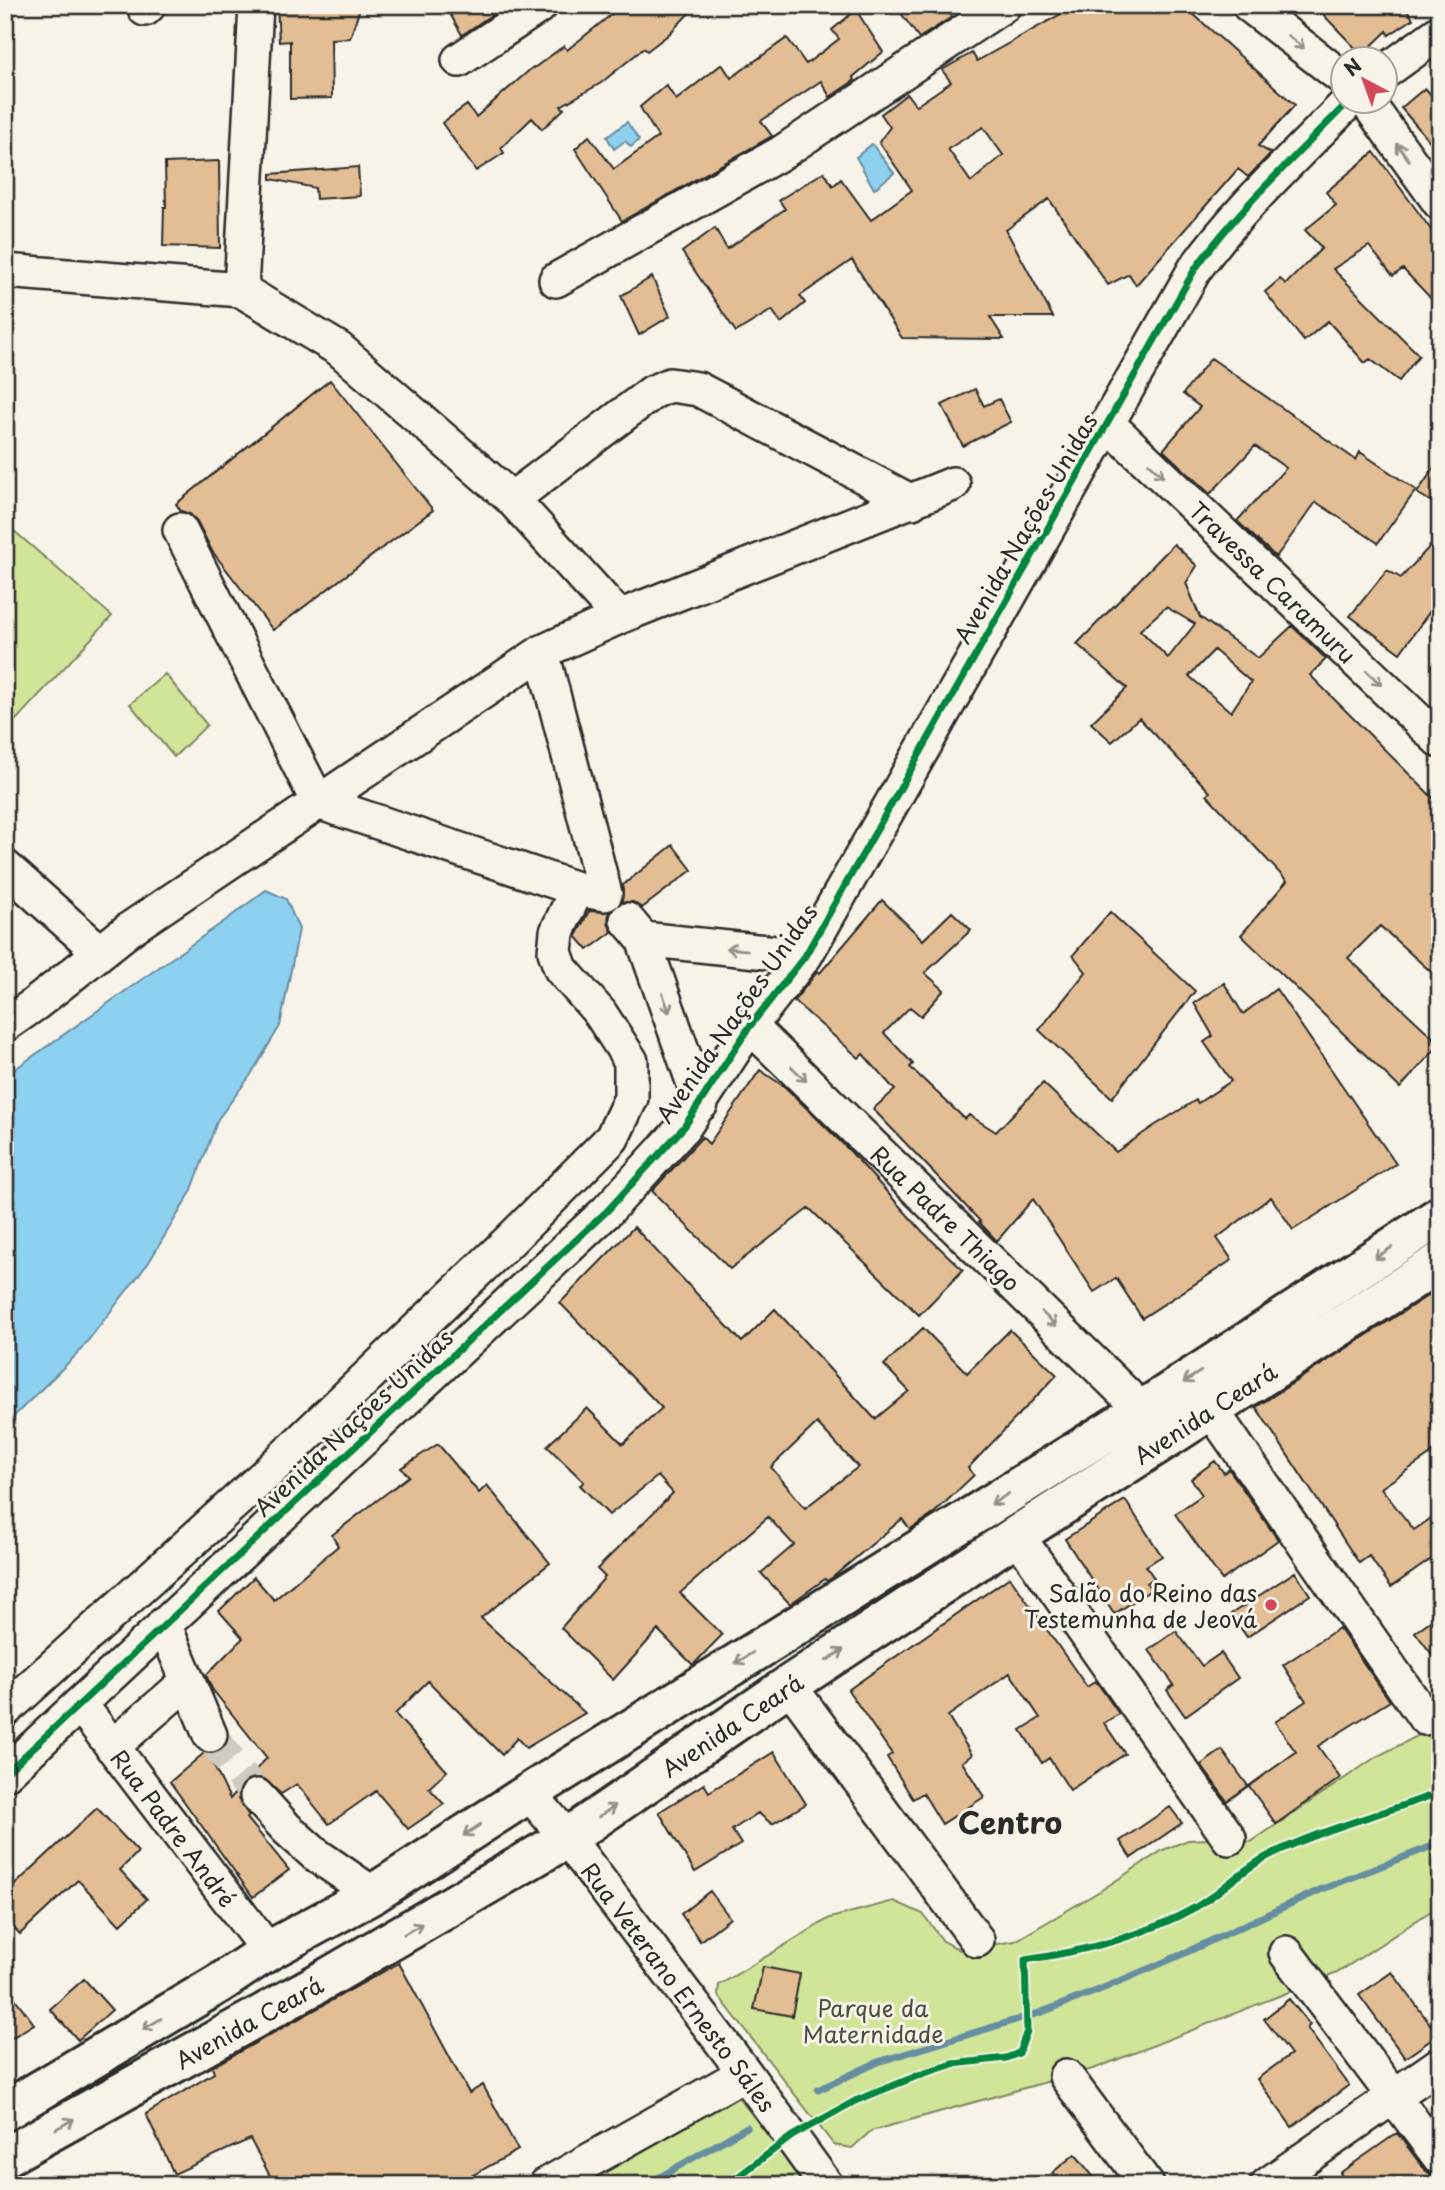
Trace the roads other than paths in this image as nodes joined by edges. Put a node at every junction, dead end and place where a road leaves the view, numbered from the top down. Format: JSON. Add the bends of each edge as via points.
{"nodes":[{"id":1,"x":256,"y":5,"type":"edge"},
{"id":2,"x":541,"y":5,"type":"edge"},
{"id":3,"x":1004,"y":5,"type":"edge"},
{"id":4,"x":1249,"y":5,"type":"edge"},
{"id":5,"x":1440,"y":33,"type":"edge"},
{"id":6,"x":459,"y":60,"type":"dead end"},
{"id":7,"x":1400,"y":61,"type":"edge"},
{"id":8,"x":1330,"y":69,"type":"edge"},
{"id":9,"x":1335,"y":116,"type":"edge"},
{"id":10,"x":1377,"y":116,"type":"edge"},
{"id":11,"x":1440,"y":204,"type":"edge"},
{"id":12,"x":5,"y":271,"type":"edge"},
{"id":13,"x":556,"y":280,"type":"dead end"},
{"id":14,"x":241,"y":290,"type":"junction"},
{"id":15,"x":1107,"y":423,"type":"junction"},
{"id":16,"x":953,"y":484,"type":"dead end"},
{"id":17,"x":512,"y":499,"type":"junction"},
{"id":18,"x":912,"y":502,"type":"junction"},
{"id":19,"x":180,"y":530,"type":"dead end"},
{"id":20,"x":619,"y":617,"type":"junction"},
{"id":21,"x":542,"y":652,"type":"junction"},
{"id":22,"x":1440,"y":741,"type":"edge"},
{"id":23,"x":318,"y":802,"type":"junction"},
{"id":24,"x":5,"y":867,"type":"edge"},
{"id":25,"x":612,"y":908,"type":"junction"},
{"id":26,"x":100,"y":952,"type":"junction"},
{"id":27,"x":805,"y":956,"type":"junction"},
{"id":28,"x":5,"y":1025,"type":"edge"},
{"id":29,"x":750,"y":1027,"type":"junction"},
{"id":30,"x":701,"y":1104,"type":"junction"},
{"id":31,"x":1440,"y":1216,"type":"edge"},
{"id":32,"x":1437,"y":1269,"type":"edge"},
{"id":33,"x":1210,"y":1408,"type":"junction"},
{"id":34,"x":1142,"y":1410,"type":"junction"},
{"id":35,"x":1017,"y":1535,"type":"junction"},
{"id":36,"x":164,"y":1625,"type":"junction"},
{"id":37,"x":188,"y":1681,"type":"junction"},
{"id":38,"x":789,"y":1685,"type":"junction"},
{"id":39,"x":80,"y":1704,"type":"junction"},
{"id":40,"x":5,"y":1710,"type":"edge"},
{"id":41,"x":1424,"y":1718,"type":"dead end"},
{"id":42,"x":210,"y":1735,"type":"tunnel mouth"},
{"id":43,"x":112,"y":1747,"type":"junction"},
{"id":44,"x":5,"y":1774,"type":"edge"},
{"id":45,"x":529,"y":1793,"type":"junction"},
{"id":46,"x":257,"y":1796,"type":"tunnel mouth"},
{"id":47,"x":567,"y":1838,"type":"junction"},
{"id":48,"x":1229,"y":1839,"type":"dead end"},
{"id":49,"x":373,"y":1894,"type":"junction"},
{"id":50,"x":977,"y":1940,"type":"dead end"},
{"id":51,"x":268,"y":1951,"type":"junction"},
{"id":52,"x":1286,"y":1953,"type":"dead end"},
{"id":53,"x":324,"y":1980,"type":"junction"},
{"id":54,"x":220,"y":1983,"type":"junction"},
{"id":55,"x":186,"y":2056,"type":"junction"},
{"id":56,"x":1440,"y":2064,"type":"edge"},
{"id":57,"x":745,"y":2073,"type":"junction"},
{"id":58,"x":1066,"y":2076,"type":"dead end"},
{"id":59,"x":1393,"y":2095,"type":"junction"},
{"id":60,"x":5,"y":2111,"type":"edge"},
{"id":61,"x":5,"y":2157,"type":"edge"},
{"id":62,"x":1440,"y":2158,"type":"edge"},
{"id":63,"x":546,"y":2185,"type":"edge"},
{"id":64,"x":826,"y":2185,"type":"edge"},
{"id":65,"x":1147,"y":2185,"type":"edge"},
{"id":66,"x":1268,"y":2185,"type":"edge"}],
"edges":[{"from":1,"to":14,"type":"street"},
{"from":2,"to":6,"type":"street"},
{"from":3,"to":13,"type":"street","via":[[781,153]]},
{"from":4,"to":8,"type":"street","one_way":true},
{"from":5,"to":7,"type":"street"},
{"from":9,"to":15,"type":"street","name":"Avenida Nações Unidas","via":[[1215,241]]},
{"from":11,"to":10,"type":"street","one_way":true},
{"from":12,"to":14,"type":"street"},
{"from":14,"to":17,"type":"street","via":[[340,349]]},
{"from":15,"to":22,"type":"street","name":"Travessa Caramuru","one_way":true},
{"from":15,"to":27,"type":"street","name":"Avenida Nações Unidas"},
{"from":16,"to":18,"type":"street"},
{"from":17,"to":18,"type":"street","via":[[653,392],[670,384],[698,389]]},
{"from":17,"to":20,"type":"street"},
{"from":18,"to":20,"type":"street"},
{"from":19,"to":23,"type":"street"},
{"from":20,"to":21,"type":"street"},
{"from":21,"to":23,"type":"street"},
{"from":21,"to":25,"type":"street"},
{"from":23,"to":25,"type":"street"},
{"from":23,"to":26,"type":"street"},
{"from":24,"to":26,"type":"street"},
{"from":27,"to":25,"type":"street","one_way":true},
{"from":25,"to":30,"type":"street","one_way":true},
{"from":25,"to":40,"type":"street","via":[[557,932],[555,952],[561,969],[600,1013],[631,1061],[631,1098],[612,1138],[265,1475]]},
{"from":26,"to":28,"type":"street"},
{"from":27,"to":29,"type":"street","name":"Avenida Nações Unidas"},
{"from":29,"to":30,"type":"street","name":"Avenida Nações Unidas"},
{"from":29,"to":34,"type":"street","name":"Rua Padre Thiago","one_way":true},
{"from":30,"to":36,"type":"street","name":"Avenida Nações Unidas","via":[[607,1212]]},
{"from":31,"to":34,"type":"main road","name":"Avenida Ceará","one_way":true},
{"from":32,"to":33,"type":"main road","name":"Avenida Ceará"},
{"from":33,"to":35,"type":"main road","name":"Avenida Ceará"},
{"from":33,"to":41,"type":"street"},
{"from":34,"to":45,"type":"main road","name":"Avenida Ceará","one_way":true},
{"from":38,"to":35,"type":"main road","name":"Avenida Ceará","one_way":true},
{"from":35,"to":48,"type":"street"},
{"from":36,"to":37,"type":"street"},
{"from":36,"to":39,"type":"street","name":"Avenida Nações Unidas"},
{"from":37,"to":42,"type":"street"},
{"from":37,"to":43,"type":"street"},
{"from":47,"to":38,"type":"main road","name":"Avenida Ceará","one_way":true},
{"from":38,"to":50,"type":"street"},
{"from":39,"to":43,"type":"street","name":"Rua Padre André"},
{"from":39,"to":44,"type":"street","name":"Avenida Nações Unidas"},
{"from":43,"to":51,"type":"street","name":"Rua Padre André"},
{"from":45,"to":47,"type":"street","name":"Rua Veterano Ernesto Sáles"},
{"from":45,"to":49,"type":"main road","name":"Avenida Ceará","one_way":true},
{"from":46,"to":49,"type":"street","via":[[315,1854]]},
{"from":53,"to":47,"type":"main road","name":"Avenida Ceará","one_way":true},
{"from":47,"to":57,"type":"street","name":"Rua Veterano Ernesto Sáles"},
{"from":49,"to":51,"type":"main road","name":"Avenida Ceará"},
{"from":49,"to":53,"type":"main road","via":[[371,1924]]},
{"from":51,"to":54,"type":"main road","name":"Avenida Ceará"},
{"from":52,"to":59,"type":"street"},
{"from":53,"to":55,"type":"main road","name":"Avenida Ceará"},
{"from":54,"to":55,"type":"main road","via":[[191,2021]]},
{"from":54,"to":60,"type":"main road","name":"Avenida Ceará","one_way":true},
{"from":61,"to":55,"type":"main road","name":"Avenida Ceará","one_way":true},
{"from":56,"to":59,"type":"street"},
{"from":57,"to":63,"type":"street"},
{"from":57,"to":64,"type":"street","name":"Rua Veterano Ernesto Sáles"},
{"from":58,"to":65,"type":"street"},
{"from":59,"to":62,"type":"street"},
{"from":59,"to":66,"type":"street"}]}
